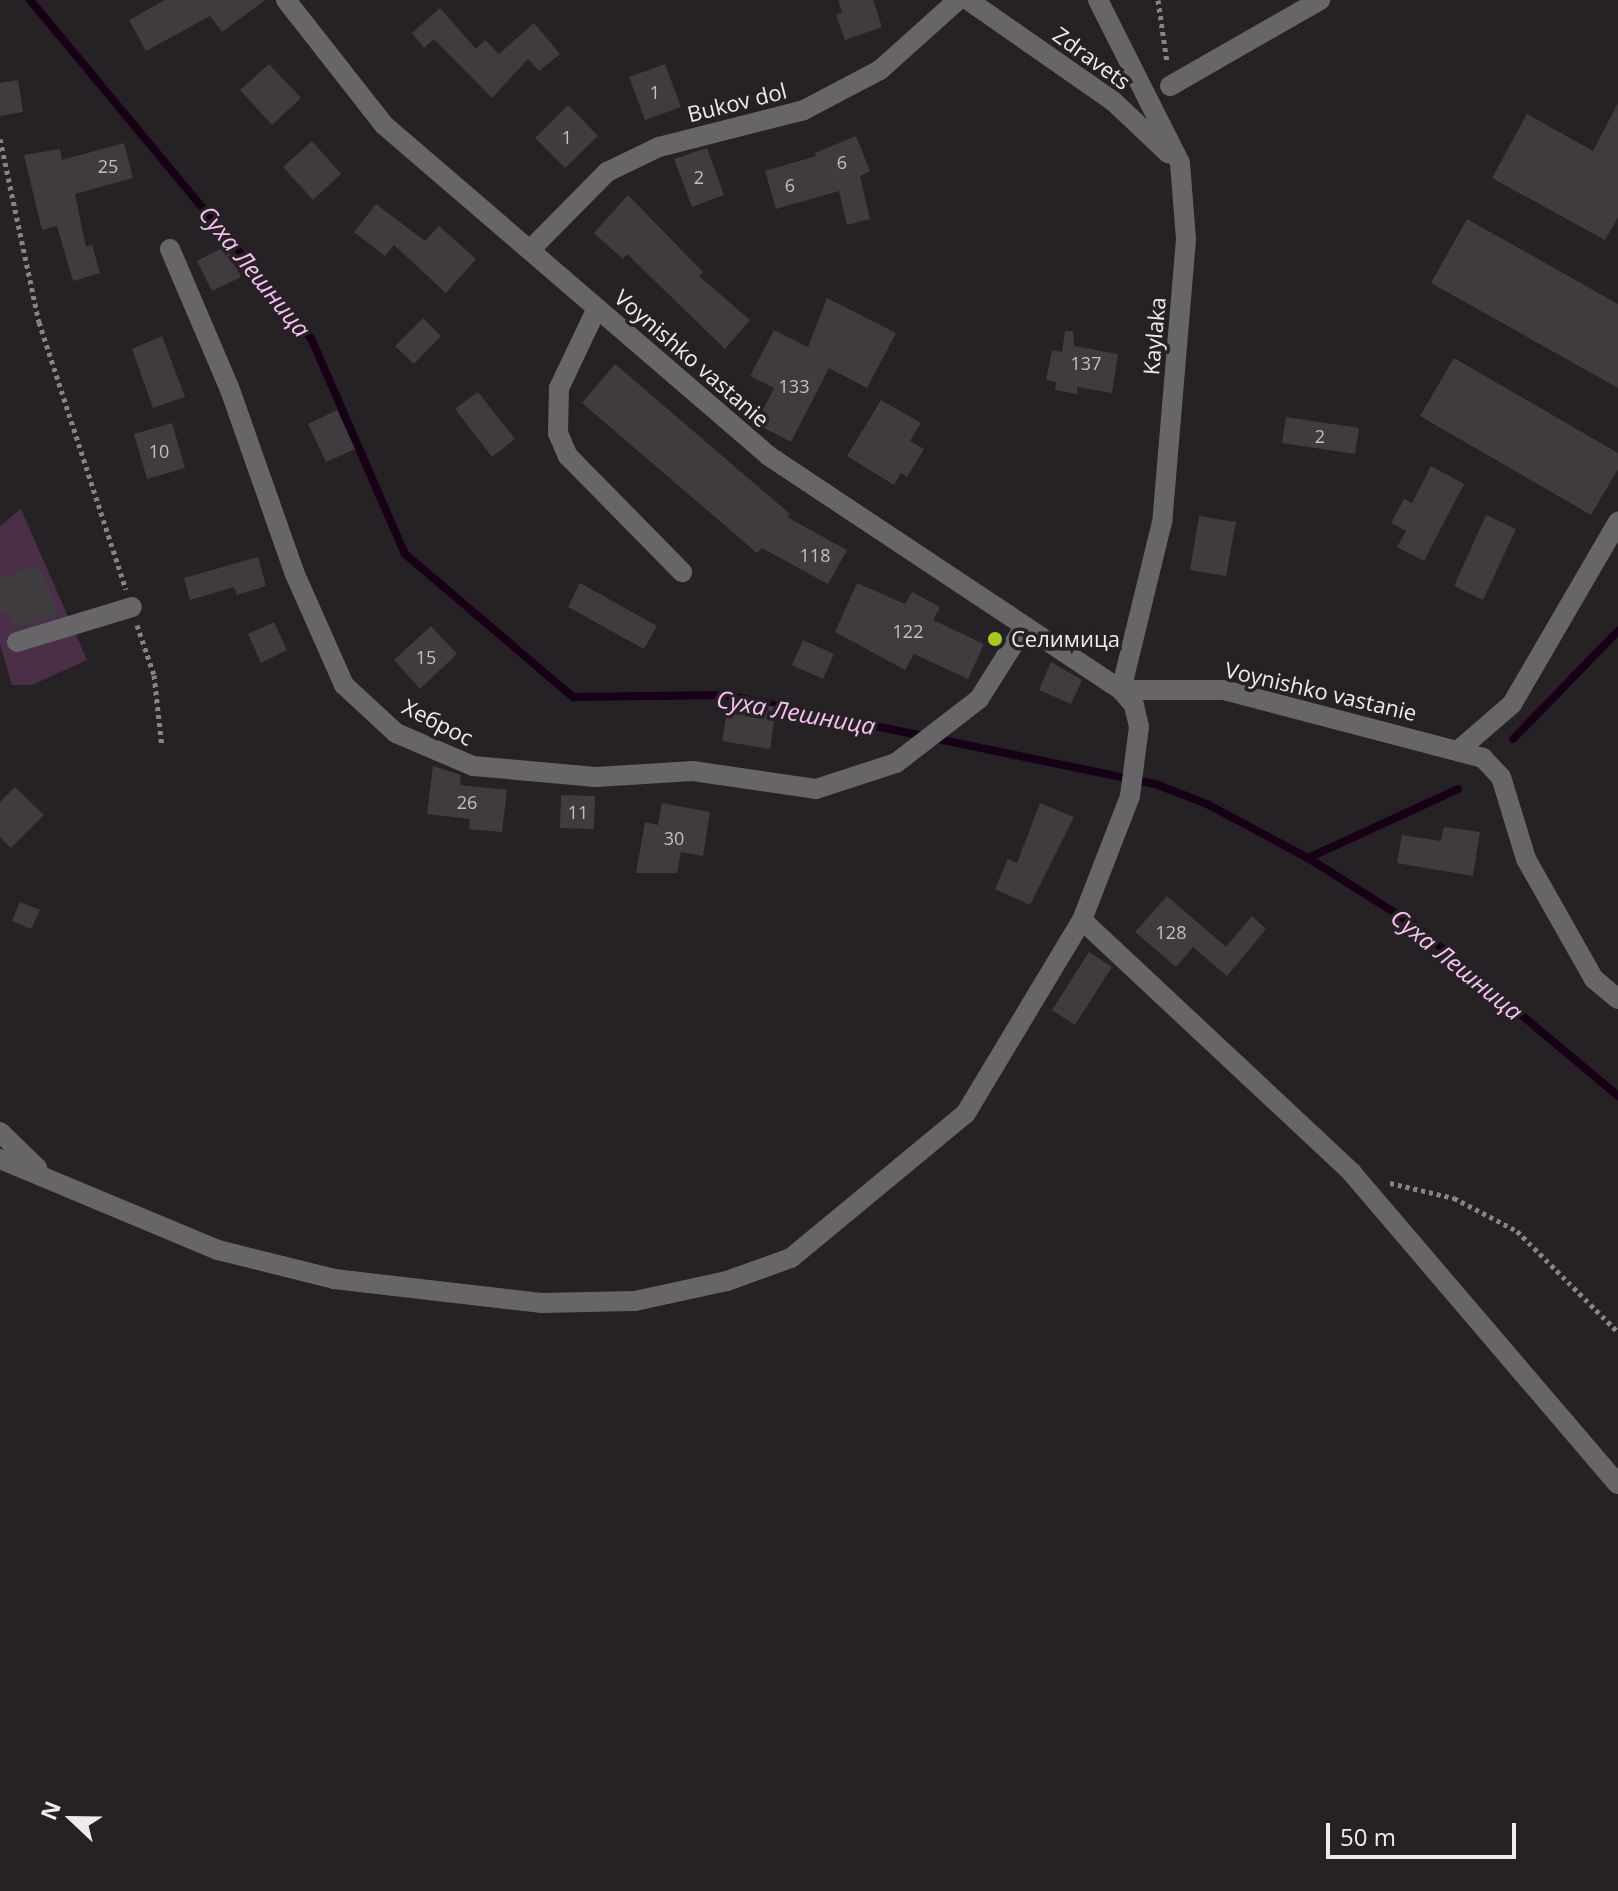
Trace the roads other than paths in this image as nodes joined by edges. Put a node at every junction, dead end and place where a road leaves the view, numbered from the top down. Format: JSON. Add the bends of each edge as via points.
{"nodes":[{"id":1,"x":286,"y":0,"type":"edge"},
{"id":2,"x":958,"y":0,"type":"edge"},
{"id":3,"x":968,"y":0,"type":"edge"},
{"id":4,"x":1098,"y":0,"type":"edge"},
{"id":5,"x":1320,"y":0,"type":"edge"},
{"id":6,"x":1170,"y":86,"type":"dead end"},
{"id":7,"x":1180,"y":163,"type":"junction"},
{"id":8,"x":170,"y":249,"type":"dead end"},
{"id":9,"x":530,"y":250,"type":"junction"},
{"id":10,"x":597,"y":308,"type":"junction"},
{"id":11,"x":1618,"y":522,"type":"edge"},
{"id":12,"x":682,"y":572,"type":"dead end"},
{"id":13,"x":132,"y":607,"type":"road end"},
{"id":14,"x":1023,"y":629,"type":"junction"},
{"id":15,"x":17,"y":642,"type":"dead end"},
{"id":16,"x":1121,"y":690,"type":"junction"},
{"id":17,"x":1460,"y":749,"type":"junction"},
{"id":18,"x":1082,"y":920,"type":"junction"},
{"id":19,"x":1618,"y":999,"type":"edge"},
{"id":20,"x":0,"y":1132,"type":"edge"},
{"id":21,"x":0,"y":1159,"type":"edge"},
{"id":22,"x":43,"y":1173,"type":"junction"},
{"id":23,"x":1618,"y":1484,"type":"edge"}],
"edges":[{"from":1,"to":9,"type":"street","name":"Voynishko vastanie","via":[[384,125]]},
{"from":2,"to":9,"type":"street","name":"Bukov dol","via":[[880,70],[804,110],[659,147],[607,172]]},
{"from":3,"to":7,"type":"street","name":"Zdravets","via":[[1113,101]]},
{"from":4,"to":7,"type":"street","name":"Kaylaka"},
{"from":5,"to":6,"type":"street"},
{"from":7,"to":16,"type":"street","name":"Kaylaka","via":[[1186,239],[1162,522]]},
{"from":8,"to":14,"type":"street","name":"Хеброс","via":[[229,387],[294,572],[344,685],[396,733],[473,766],[596,777],[693,771],[816,789],[896,763],[979,699]]},
{"from":9,"to":10,"type":"street","name":"Voynishko vastanie"},
{"from":10,"to":12,"type":"street","via":[[559,388],[558,433],[568,456]]},
{"from":10,"to":14,"type":"street","name":"Voynishko vastanie","via":[[769,456]]},
{"from":11,"to":17,"type":"street","via":[[1512,704]]},
{"from":13,"to":15,"type":"street"},
{"from":14,"to":16,"type":"street","name":"Voynishko vastanie"},
{"from":16,"to":17,"type":"street","name":"Voynishko vastanie","via":[[1224,690]]},
{"from":16,"to":18,"type":"street","via":[[1134,705],[1139,727],[1130,796]]},
{"from":17,"to":19,"type":"street","name":"Voynishko vastanie","via":[[1494,765],[1526,859],[1594,979]]},
{"from":18,"to":22,"type":"street","via":[[966,1113],[791,1258],[727,1281],[635,1301],[541,1303],[334,1279],[218,1250],[129,1217]]},
{"from":18,"to":23,"type":"street","via":[[1352,1173]]},
{"from":20,"to":22,"type":"street"},
{"from":21,"to":22,"type":"street"}]}
